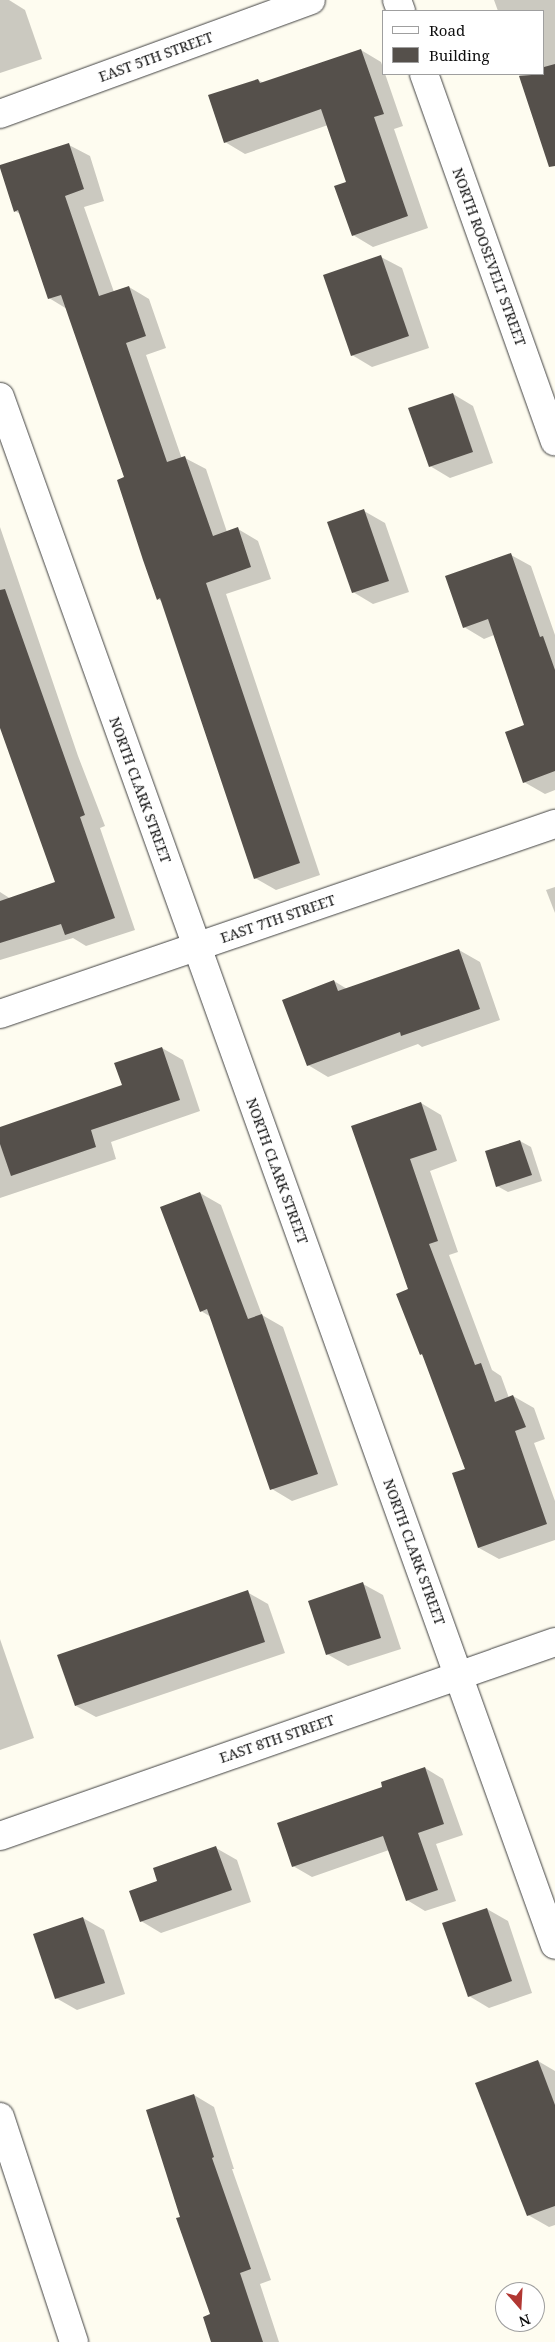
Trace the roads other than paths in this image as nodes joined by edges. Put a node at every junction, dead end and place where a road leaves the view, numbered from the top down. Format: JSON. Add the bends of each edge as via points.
{"nodes":[{"id":1,"x":311,"y":0,"type":"edge"},
{"id":2,"x":424,"y":75,"type":"edge"},
{"id":3,"x":0,"y":114,"type":"edge"},
{"id":4,"x":0,"y":397,"type":"edge"},
{"id":5,"x":555,"y":441,"type":"edge"},
{"id":6,"x":555,"y":824,"type":"edge"},
{"id":7,"x":196,"y":947,"type":"junction"},
{"id":8,"x":0,"y":1014,"type":"edge"},
{"id":9,"x":555,"y":1642,"type":"edge"},
{"id":10,"x":458,"y":1675,"type":"junction"},
{"id":11,"x":0,"y":1836,"type":"edge"},
{"id":12,"x":555,"y":1945,"type":"edge"},
{"id":13,"x":2,"y":2134,"type":"edge"},
{"id":14,"x":74,"y":2342,"type":"edge"}],
"edges":[{"from":1,"to":3,"type":"street","name":"EAST 5TH STREET"},
{"from":2,"to":5,"type":"street","name":"NORTH ROOSEVELT STREET"},
{"from":4,"to":7,"type":"street","name":"NORTH CLARK STREET"},
{"from":6,"to":7,"type":"street","name":"EAST 7TH STREET"},
{"from":7,"to":8,"type":"street","name":"EAST 7TH STREET"},
{"from":7,"to":10,"type":"street","name":"NORTH CLARK STREET"},
{"from":9,"to":10,"type":"street","name":"EAST 8TH STREET"},
{"from":10,"to":11,"type":"street","name":"EAST 8TH STREET"},
{"from":10,"to":12,"type":"street","name":"NORTH CLARK STREET"},
{"from":13,"to":14,"type":"street"}]}
